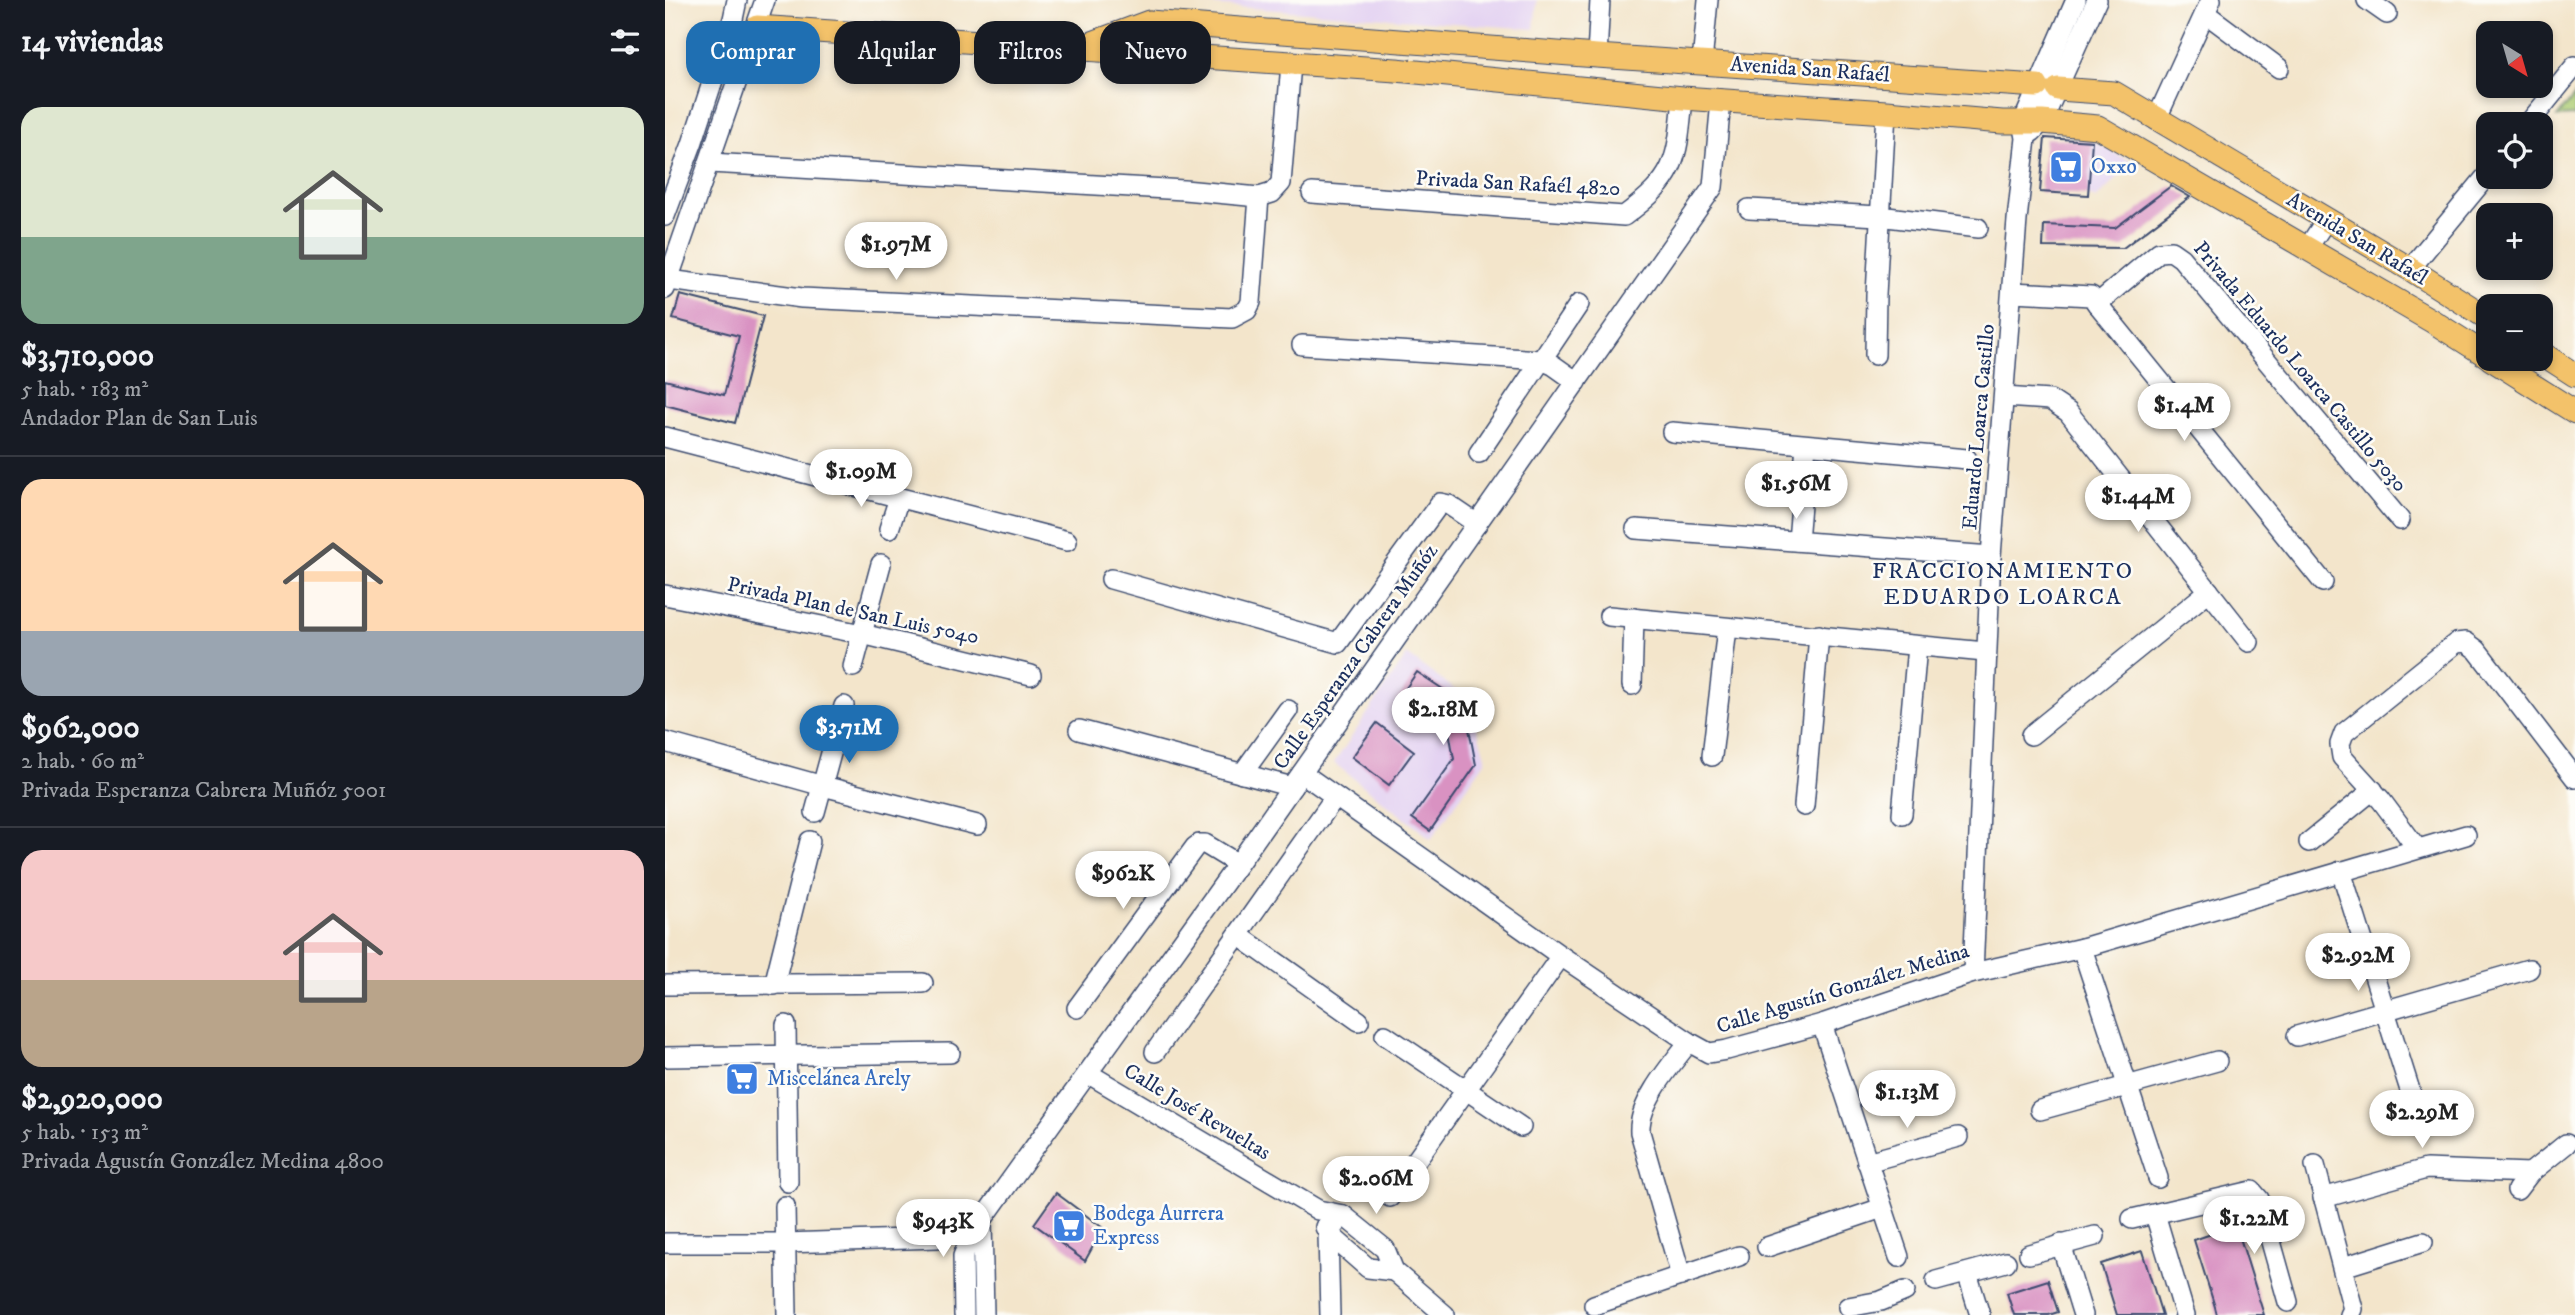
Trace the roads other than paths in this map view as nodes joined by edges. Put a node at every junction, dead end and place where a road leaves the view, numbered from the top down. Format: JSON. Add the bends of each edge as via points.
{"nodes":[{"id":1,"x":765,"y":0,"type":"edge"},
{"id":2,"x":1600,"y":0,"type":"edge"},
{"id":3,"x":1708,"y":0,"type":"edge"},
{"id":4,"x":2076,"y":0,"type":"edge"},
{"id":5,"x":2097,"y":0,"type":"edge"},
{"id":6,"x":2367,"y":0,"type":"edge"},
{"id":7,"x":2208,"y":6,"type":"edge"},
{"id":8,"x":735,"y":9,"type":"edge"},
{"id":9,"x":2387,"y":14,"type":"dead end"},
{"id":10,"x":750,"y":21,"type":"edge"},
{"id":11,"x":759,"y":21,"type":"edge"},
{"id":12,"x":820,"y":30,"type":"edge"},
{"id":13,"x":974,"y":41,"type":"edge"},
{"id":14,"x":1398,"y":41,"type":"junction"},
{"id":15,"x":1086,"y":45,"type":"edge"},
{"id":16,"x":1086,"y":49,"type":"edge"},
{"id":17,"x":1597,"y":56,"type":"junction"},
{"id":18,"x":1702,"y":63,"type":"junction"},
{"id":19,"x":1291,"y":64,"type":"junction"},
{"id":20,"x":2575,"y":66,"type":"edge"},
{"id":21,"x":2279,"y":68,"type":"dead end"},
{"id":22,"x":1396,"y":70,"type":"junction"},
{"id":23,"x":737,"y":84,"type":"edge"},
{"id":24,"x":2047,"y":88,"type":"junction"},
{"id":25,"x":1683,"y":98,"type":"junction"},
{"id":26,"x":1721,"y":101,"type":"junction"},
{"id":27,"x":1886,"y":112,"type":"junction"},
{"id":28,"x":2538,"y":112,"type":"edge"},
{"id":29,"x":2156,"y":120,"type":"junction"},
{"id":30,"x":2030,"y":127,"type":"junction"},
{"id":31,"x":710,"y":163,"type":"junction"},
{"id":32,"x":2476,"y":189,"type":"edge"},
{"id":33,"x":1312,"y":194,"type":"dead end"},
{"id":34,"x":1259,"y":197,"type":"junction"},
{"id":35,"x":1749,"y":209,"type":"dead end"},
{"id":36,"x":665,"y":216,"type":"edge"},
{"id":37,"x":1879,"y":216,"type":"junction"},
{"id":38,"x":2326,"y":220,"type":"junction"},
{"id":39,"x":1978,"y":228,"type":"dead end"},
{"id":40,"x":2307,"y":249,"type":"junction"},
{"id":41,"x":2410,"y":269,"type":"junction"},
{"id":42,"x":667,"y":285,"type":"edge"},
{"id":43,"x":2012,"y":292,"type":"junction"},
{"id":44,"x":1580,"y":304,"type":"dead end"},
{"id":45,"x":2097,"y":304,"type":"junction"},
{"id":46,"x":2476,"y":311,"type":"edge"},
{"id":47,"x":1301,"y":345,"type":"dead end"},
{"id":48,"x":2476,"y":349,"type":"edge"},
{"id":49,"x":1875,"y":355,"type":"dead end"},
{"id":50,"x":1541,"y":360,"type":"junction"},
{"id":51,"x":2553,"y":361,"type":"edge"},
{"id":52,"x":2510,"y":371,"type":"edge"},
{"id":53,"x":2575,"y":375,"type":"edge"},
{"id":54,"x":1577,"y":382,"type":"junction"},
{"id":55,"x":2004,"y":397,"type":"junction"},
{"id":56,"x":2575,"y":412,"type":"edge"},
{"id":57,"x":1672,"y":432,"type":"dead end"},
{"id":58,"x":665,"y":437,"type":"edge"},
{"id":59,"x":1806,"y":444,"type":"junction"},
{"id":60,"x":1479,"y":453,"type":"dead end"},
{"id":61,"x":1967,"y":459,"type":"dead end"},
{"id":62,"x":899,"y":498,"type":"junction"},
{"id":63,"x":2400,"y":520,"type":"dead end"},
{"id":64,"x":1477,"y":524,"type":"junction"},
{"id":65,"x":889,"y":529,"type":"dead end"},
{"id":66,"x":1636,"y":529,"type":"dead end"},
{"id":67,"x":1067,"y":541,"type":"dead end"},
{"id":68,"x":1798,"y":541,"type":"junction"},
{"id":69,"x":1991,"y":556,"type":"junction"},
{"id":70,"x":881,"y":564,"type":"dead end"},
{"id":71,"x":1111,"y":579,"type":"dead end"},
{"id":72,"x":2323,"y":582,"type":"dead end"},
{"id":73,"x":2209,"y":591,"type":"junction"},
{"id":74,"x":665,"y":594,"type":"edge"},
{"id":75,"x":1609,"y":616,"type":"dead end"},
{"id":76,"x":1635,"y":618,"type":"junction"},
{"id":77,"x":1727,"y":628,"type":"junction"},
{"id":78,"x":862,"y":634,"type":"junction"},
{"id":79,"x":1819,"y":635,"type":"junction"},
{"id":80,"x":2249,"y":642,"type":"dead end"},
{"id":81,"x":1917,"y":646,"type":"junction"},
{"id":82,"x":1986,"y":652,"type":"junction"},
{"id":83,"x":853,"y":667,"type":"dead end"},
{"id":84,"x":1031,"y":674,"type":"dead end"},
{"id":85,"x":1632,"y":685,"type":"dead end"},
{"id":86,"x":844,"y":706,"type":"dead end"},
{"id":87,"x":1288,"y":710,"type":"dead end"},
{"id":88,"x":1079,"y":730,"type":"dead end"},
{"id":89,"x":2031,"y":735,"type":"dead end"},
{"id":90,"x":665,"y":742,"type":"edge"},
{"id":91,"x":1712,"y":756,"type":"dead end"},
{"id":92,"x":1242,"y":774,"type":"junction"},
{"id":93,"x":2575,"y":778,"type":"edge"},
{"id":94,"x":1297,"y":780,"type":"junction"},
{"id":95,"x":823,"y":786,"type":"junction"},
{"id":96,"x":2372,"y":790,"type":"junction"},
{"id":97,"x":1335,"y":797,"type":"junction"},
{"id":98,"x":1804,"y":806,"type":"dead end"},
{"id":99,"x":815,"y":812,"type":"dead end"},
{"id":100,"x":1902,"y":814,"type":"dead end"},
{"id":101,"x":977,"y":825,"type":"dead end"},
{"id":102,"x":2466,"y":835,"type":"dead end"},
{"id":103,"x":810,"y":841,"type":"dead end"},
{"id":104,"x":2309,"y":842,"type":"dead end"},
{"id":105,"x":2416,"y":847,"type":"junction"},
{"id":106,"x":1238,"y":864,"type":"junction"},
{"id":107,"x":2341,"y":871,"type":"junction"},
{"id":108,"x":1238,"y":935,"type":"junction"},
{"id":109,"x":2081,"y":948,"type":"junction"},
{"id":110,"x":1561,"y":956,"type":"junction"},
{"id":111,"x":2529,"y":969,"type":"dead end"},
{"id":112,"x":1973,"y":973,"type":"junction"},
{"id":113,"x":923,"y":983,"type":"dead end"},
{"id":114,"x":665,"y":985,"type":"edge"},
{"id":115,"x":774,"y":985,"type":"junction"},
{"id":116,"x":1077,"y":1009,"type":"dead end"},
{"id":117,"x":2385,"y":1011,"type":"junction"},
{"id":118,"x":1359,"y":1021,"type":"dead end"},
{"id":119,"x":1822,"y":1024,"type":"junction"},
{"id":120,"x":786,"y":1025,"type":"dead end"},
{"id":121,"x":1385,"y":1035,"type":"dead end"},
{"id":122,"x":2297,"y":1036,"type":"dead end"},
{"id":123,"x":1689,"y":1042,"type":"junction"},
{"id":124,"x":1155,"y":1052,"type":"dead end"},
{"id":125,"x":950,"y":1053,"type":"dead end"},
{"id":126,"x":786,"y":1054,"type":"junction"},
{"id":127,"x":665,"y":1057,"type":"edge"},
{"id":128,"x":2217,"y":1060,"type":"dead end"},
{"id":129,"x":1089,"y":1074,"type":"junction"},
{"id":130,"x":2127,"y":1086,"type":"junction"},
{"id":131,"x":1468,"y":1090,"type":"junction"},
{"id":132,"x":2414,"y":1103,"type":"dead end"},
{"id":133,"x":2040,"y":1110,"type":"dead end"},
{"id":134,"x":1521,"y":1127,"type":"dead end"},
{"id":135,"x":1958,"y":1137,"type":"dead end"},
{"id":136,"x":2566,"y":1144,"type":"dead end"},
{"id":137,"x":1867,"y":1162,"type":"junction"},
{"id":138,"x":2315,"y":1166,"type":"dead end"},
{"id":139,"x":2530,"y":1173,"type":"junction"},
{"id":140,"x":2158,"y":1178,"type":"dead end"},
{"id":141,"x":788,"y":1182,"type":"dead end"},
{"id":142,"x":2517,"y":1190,"type":"dead end"},
{"id":143,"x":1390,"y":1197,"type":"dead end"},
{"id":144,"x":2323,"y":1198,"type":"junction"},
{"id":145,"x":785,"y":1206,"type":"dead end"},
{"id":146,"x":1882,"y":1208,"type":"junction"},
{"id":147,"x":1318,"y":1210,"type":"junction"},
{"id":148,"x":2155,"y":1214,"type":"junction"},
{"id":149,"x":1343,"y":1215,"type":"junction"},
{"id":150,"x":2132,"y":1220,"type":"dead end"},
{"id":151,"x":982,"y":1221,"type":"junction"},
{"id":152,"x":1328,"y":1233,"type":"junction"},
{"id":153,"x":2095,"y":1236,"type":"dead end"},
{"id":154,"x":937,"y":1238,"type":"dead end"},
{"id":155,"x":2423,"y":1242,"type":"dead end"},
{"id":156,"x":665,"y":1243,"type":"edge"},
{"id":157,"x":785,"y":1243,"type":"junction"},
{"id":158,"x":2061,"y":1244,"type":"junction"},
{"id":159,"x":1767,"y":1247,"type":"dead end"},
{"id":160,"x":2029,"y":1254,"type":"dead end"},
{"id":161,"x":1739,"y":1256,"type":"dead end"},
{"id":162,"x":1899,"y":1257,"type":"dead end"},
{"id":163,"x":2006,"y":1262,"type":"dead end"},
{"id":164,"x":2343,"y":1267,"type":"junction"},
{"id":165,"x":1394,"y":1271,"type":"junction"},
{"id":166,"x":1967,"y":1273,"type":"junction"},
{"id":167,"x":1681,"y":1276,"type":"junction"},
{"id":168,"x":1936,"y":1281,"type":"dead end"},
{"id":169,"x":1905,"y":1291,"type":"dead end"},
{"id":170,"x":2288,"y":1302,"type":"dead end"},
{"id":171,"x":1594,"y":1305,"type":"dead end"},
{"id":172,"x":1848,"y":1307,"type":"dead end"},
{"id":173,"x":1884,"y":1308,"type":"edge"},
{"id":174,"x":787,"y":1315,"type":"edge"},
{"id":175,"x":964,"y":1315,"type":"edge"},
{"id":176,"x":984,"y":1315,"type":"edge"},
{"id":177,"x":1329,"y":1315,"type":"edge"},
{"id":178,"x":1445,"y":1315,"type":"edge"},
{"id":179,"x":1980,"y":1315,"type":"edge"},
{"id":180,"x":2083,"y":1315,"type":"edge"},
{"id":181,"x":2185,"y":1315,"type":"edge"},
{"id":182,"x":2350,"y":1315,"type":"edge"}],
"edges":[{"from":1,"to":11,"type":"street"},
{"from":2,"to":17,"type":"street"},
{"from":3,"to":18,"type":"street"},
{"from":4,"to":24,"type":"street"},
{"from":5,"to":24,"type":"street"},
{"from":6,"to":9,"type":"street"},
{"from":7,"to":21,"type":"street"},
{"from":7,"to":29,"type":"street"},
{"from":8,"to":10,"type":"street","name":"Avenida San Rafaél"},
{"from":8,"to":36,"type":"street"},
{"from":12,"to":13,"type":"main road","name":"Avenida San Rafaél"},
{"from":14,"to":15,"type":"main road","name":"Avenida San Rafaél","via":[[1149,22]]},
{"from":14,"to":17,"type":"main road","name":"Avenida San Rafaél"},
{"from":14,"to":22,"type":"street"},
{"from":16,"to":19,"type":"main road","name":"Avenida San Rafaél"},
{"from":17,"to":18,"type":"main road","name":"Avenida San Rafaél"},
{"from":18,"to":24,"type":"main road","name":"Avenida San Rafaél"},
{"from":19,"to":22,"type":"main road","name":"Avenida San Rafaél"},
{"from":19,"to":34,"type":"street","via":[[1281,183],[1272,193]]},
{"from":20,"to":28,"type":"street"},
{"from":22,"to":25,"type":"main road","name":"Avenida San Rafaél"},
{"from":23,"to":31,"type":"street"},
{"from":24,"to":29,"type":"main road","name":"Avenida San Rafaél","via":[[2114,93]]},
{"from":24,"to":30,"type":"street","name":"Eduardo Loarca Castillo"},
{"from":25,"to":26,"type":"main road","name":"Avenida San Rafaél"},
{"from":25,"to":33,"type":"street","name":"Privada San Rafaél 4820","via":[[1675,160],[1650,197],[1624,216]]},
{"from":26,"to":27,"type":"main road","name":"Avenida San Rafaél"},
{"from":26,"to":54,"type":"street","name":"Calle Esperanza Cabrera Muñóz","via":[[1713,187]]},
{"from":27,"to":30,"type":"main road","name":"Avenida San Rafaél"},
{"from":27,"to":37,"type":"street"},
{"from":29,"to":38,"type":"main road","name":"Avenida San Rafaél"},
{"from":30,"to":40,"type":"main road","name":"Avenida San Rafaél","via":[[2098,127]]},
{"from":30,"to":43,"type":"street","name":"Eduardo Loarca Castillo"},
{"from":31,"to":34,"type":"street"},
{"from":31,"to":42,"type":"street"},
{"from":32,"to":41,"type":"street"},
{"from":34,"to":42,"type":"street","via":[[1251,302],[1247,310],[1232,318],[803,298]]},
{"from":35,"to":37,"type":"street"},
{"from":37,"to":39,"type":"street"},
{"from":37,"to":49,"type":"street"},
{"from":38,"to":40,"type":"street"},
{"from":38,"to":41,"type":"main road","name":"Avenida San Rafaél"},
{"from":40,"to":48,"type":"main road","name":"Avenida San Rafaél"},
{"from":41,"to":46,"type":"main road","name":"Avenida San Rafaél"},
{"from":43,"to":45,"type":"street","via":[[2091,296]]},
{"from":43,"to":55,"type":"street","name":"Eduardo Loarca Castillo"},
{"from":44,"to":50,"type":"street"},
{"from":45,"to":63,"type":"street","name":"Privada Eduardo Loarca Castillo 5030","via":[[2159,253],[2171,251],[2181,258]]},
{"from":45,"to":72,"type":"street"},
{"from":47,"to":50,"type":"street"},
{"from":50,"to":54,"type":"street"},
{"from":50,"to":60,"type":"street"},
{"from":51,"to":53,"type":"main road"},
{"from":52,"to":56,"type":"main road","name":"Avenida San Rafaél"},
{"from":54,"to":64,"type":"street","name":"Calle Esperanza Cabrera Muñóz"},
{"from":55,"to":69,"type":"street","name":"Eduardo Loarca Castillo"},
{"from":55,"to":73,"type":"street","via":[[2050,400],[2068,412]]},
{"from":57,"to":59,"type":"street"},
{"from":58,"to":62,"type":"street"},
{"from":59,"to":61,"type":"street"},
{"from":59,"to":68,"type":"street"},
{"from":62,"to":65,"type":"street"},
{"from":62,"to":67,"type":"street"},
{"from":64,"to":71,"type":"street","via":[[1440,503],[1338,643]]},
{"from":64,"to":94,"type":"street","name":"Calle Esperanza Cabrera Muñóz"},
{"from":66,"to":68,"type":"street"},
{"from":68,"to":69,"type":"street"},
{"from":69,"to":82,"type":"street","name":"Eduardo Loarca Castillo"},
{"from":70,"to":78,"type":"street"},
{"from":73,"to":80,"type":"street"},
{"from":73,"to":89,"type":"street"},
{"from":74,"to":78,"type":"street","name":"Privada Plan de San Luis 5040"},
{"from":75,"to":76,"type":"street"},
{"from":76,"to":77,"type":"street"},
{"from":76,"to":85,"type":"street"},
{"from":77,"to":79,"type":"street"},
{"from":77,"to":91,"type":"street"},
{"from":78,"to":83,"type":"street"},
{"from":78,"to":84,"type":"street","name":"Privada Plan de San Luis 5040"},
{"from":79,"to":81,"type":"street"},
{"from":79,"to":98,"type":"street"},
{"from":81,"to":82,"type":"street"},
{"from":81,"to":100,"type":"street"},
{"from":82,"to":112,"type":"street","name":"Eduardo Loarca Castillo"},
{"from":86,"to":95,"type":"street"},
{"from":87,"to":92,"type":"street"},
{"from":88,"to":92,"type":"street"},
{"from":90,"to":95,"type":"street"},
{"from":92,"to":94,"type":"street"},
{"from":93,"to":96,"type":"street","via":[[2477,650],[2466,642],[2456,643],[2344,733],[2342,757]]},
{"from":94,"to":97,"type":"street","name":"Calle Agustín González Medina"},
{"from":94,"to":106,"type":"street","name":"Calle Esperanza Cabrera Muñóz"},
{"from":95,"to":99,"type":"street"},
{"from":95,"to":101,"type":"street"},
{"from":96,"to":104,"type":"street"},
{"from":96,"to":105,"type":"street"},
{"from":97,"to":108,"type":"street"},
{"from":97,"to":110,"type":"street","name":"Calle Agustín González Medina"},
{"from":102,"to":105,"type":"street","name":"Calle Agustín González Medina"},
{"from":103,"to":115,"type":"street"},
{"from":105,"to":107,"type":"street","name":"Calle Agustín González Medina"},
{"from":106,"to":116,"type":"street","via":[[1205,844],[1195,847]]},
{"from":106,"to":129,"type":"street","name":"Calle Esperanza Cabrera Muñóz"},
{"from":107,"to":109,"type":"street","name":"Calle Agustín González Medina"},
{"from":107,"to":117,"type":"street"},
{"from":108,"to":118,"type":"street"},
{"from":108,"to":124,"type":"street"},
{"from":109,"to":112,"type":"street","name":"Calle Agustín González Medina"},
{"from":109,"to":130,"type":"street"},
{"from":110,"to":123,"type":"street","name":"Calle Agustín González Medina"},
{"from":110,"to":131,"type":"street"},
{"from":111,"to":117,"type":"street"},
{"from":112,"to":119,"type":"street","name":"Calle Agustín González Medina"},
{"from":113,"to":115,"type":"street"},
{"from":114,"to":115,"type":"street"},
{"from":117,"to":122,"type":"street"},
{"from":117,"to":132,"type":"street"},
{"from":119,"to":123,"type":"street","name":"Calle Agustín González Medina","via":[[1727,1051],[1709,1053]]},
{"from":119,"to":137,"type":"street"},
{"from":120,"to":126,"type":"street"},
{"from":121,"to":131,"type":"street"},
{"from":123,"to":167,"type":"street","via":[[1664,1074],[1639,1119]]},
{"from":125,"to":126,"type":"street"},
{"from":126,"to":127,"type":"street"},
{"from":126,"to":141,"type":"street"},
{"from":128,"to":130,"type":"street"},
{"from":129,"to":147,"type":"street","name":"Calle José Revueltas"},
{"from":129,"to":151,"type":"street","name":"Calle Esperanza Cabrera Muñóz"},
{"from":130,"to":133,"type":"street"},
{"from":130,"to":140,"type":"street"},
{"from":131,"to":134,"type":"street"},
{"from":131,"to":143,"type":"street"},
{"from":135,"to":137,"type":"street"},
{"from":136,"to":139,"type":"street"},
{"from":137,"to":146,"type":"street"},
{"from":138,"to":144,"type":"street"},
{"from":139,"to":142,"type":"street"},
{"from":139,"to":144,"type":"street","via":[[2426,1169]]},
{"from":144,"to":164,"type":"street"},
{"from":145,"to":157,"type":"street"},
{"from":146,"to":159,"type":"street"},
{"from":146,"to":162,"type":"street"},
{"from":147,"to":149,"type":"street","name":"Calle José Revueltas"},
{"from":147,"to":152,"type":"street","name":"Calle José Revueltas"},
{"from":148,"to":150,"type":"street"},
{"from":148,"to":170,"type":"street","via":[[2252,1191],[2259,1199]]},
{"from":148,"to":181,"type":"street"},
{"from":149,"to":152,"type":"street"},
{"from":149,"to":165,"type":"street","name":"Calle José Revueltas","via":[[1385,1249]]},
{"from":151,"to":175,"type":"street","name":"Calle Esperanza Cabrera Muñóz","via":[[963,1256]]},
{"from":151,"to":176,"type":"street"},
{"from":152,"to":165,"type":"street","name":"Calle José Revueltas","via":[[1368,1268]]},
{"from":152,"to":177,"type":"street"},
{"from":153,"to":158,"type":"street"},
{"from":154,"to":157,"type":"street"},
{"from":155,"to":164,"type":"street"},
{"from":156,"to":157,"type":"street"},
{"from":157,"to":174,"type":"street"},
{"from":158,"to":160,"type":"street"},
{"from":158,"to":180,"type":"street"},
{"from":161,"to":167,"type":"street"},
{"from":163,"to":166,"type":"street"},
{"from":164,"to":182,"type":"street","via":[[2353,1309]]},
{"from":165,"to":178,"type":"street","name":"Calle José Revueltas"},
{"from":166,"to":168,"type":"street"},
{"from":166,"to":179,"type":"street"},
{"from":167,"to":171,"type":"street"},
{"from":169,"to":173,"type":"street"},
{"from":172,"to":173,"type":"street"}]}
